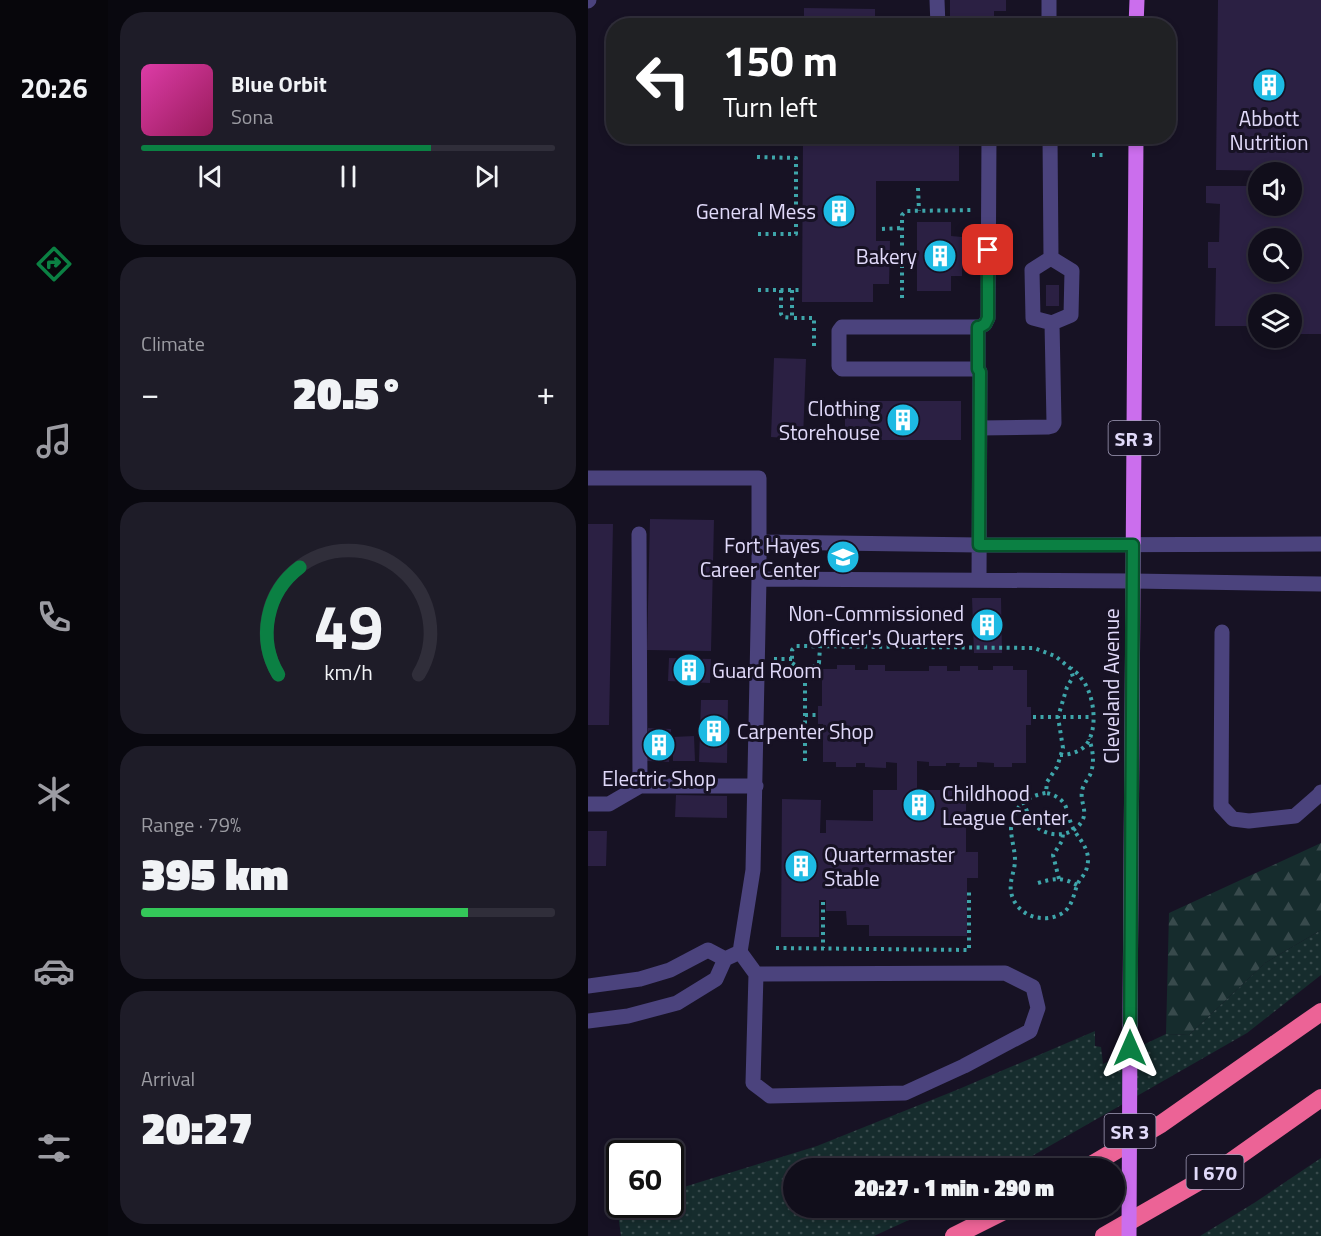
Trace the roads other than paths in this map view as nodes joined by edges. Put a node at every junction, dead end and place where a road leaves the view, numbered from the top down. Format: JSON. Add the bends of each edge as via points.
{"nodes":[{"id":1,"x":936,"y":0,"type":"edge"},
{"id":2,"x":1049,"y":0,"type":"edge"},
{"id":3,"x":1137,"y":0,"type":"edge"},
{"id":4,"x":937,"y":18,"type":"edge"},
{"id":5,"x":1049,"y":18,"type":"edge"},
{"id":6,"x":1136,"y":18,"type":"edge"},
{"id":7,"x":989,"y":144,"type":"edge"},
{"id":8,"x":1050,"y":144,"type":"edge"},
{"id":9,"x":1136,"y":144,"type":"edge"},
{"id":10,"x":1051,"y":258,"type":"junction"},
{"id":11,"x":1052,"y":323,"type":"junction"},
{"id":12,"x":978,"y":327,"type":"junction"},
{"id":13,"x":978,"y":369,"type":"junction"},
{"id":14,"x":980,"y":428,"type":"junction"},
{"id":15,"x":588,"y":478,"type":"edge"},
{"id":16,"x":639,"y":534,"type":"dead end"},
{"id":17,"x":759,"y":542,"type":"junction"},
{"id":18,"x":1321,"y":544,"type":"edge"},
{"id":19,"x":979,"y":545,"type":"junction"},
{"id":20,"x":1133,"y":545,"type":"junction"},
{"id":21,"x":759,"y":579,"type":"junction"},
{"id":22,"x":979,"y":580,"type":"junction"},
{"id":23,"x":1133,"y":581,"type":"junction"},
{"id":24,"x":1321,"y":584,"type":"edge"},
{"id":25,"x":1222,"y":632,"type":"dead end"},
{"id":26,"x":640,"y":786,"type":"junction"},
{"id":27,"x":756,"y":786,"type":"junction"},
{"id":28,"x":1321,"y":792,"type":"edge"},
{"id":29,"x":588,"y":804,"type":"edge"},
{"id":30,"x":740,"y":952,"type":"junction"},
{"id":31,"x":725,"y":959,"type":"junction"},
{"id":32,"x":756,"y":974,"type":"junction"},
{"id":33,"x":588,"y":986,"type":"edge"},
{"id":34,"x":1321,"y":1012,"type":"edge"},
{"id":35,"x":588,"y":1021,"type":"edge"},
{"id":36,"x":1321,"y":1098,"type":"edge"},
{"id":37,"x":1103,"y":1158,"type":"edge"},
{"id":38,"x":990,"y":1218,"type":"edge"},
{"id":39,"x":954,"y":1236,"type":"edge"},
{"id":40,"x":1104,"y":1236,"type":"edge"},
{"id":41,"x":1129,"y":1236,"type":"edge"}],
"edges":[{"from":1,"to":4,"type":"lane"},
{"from":2,"to":5,"type":"lane"},
{"from":3,"to":6,"type":"main road"},
{"from":7,"to":12,"type":"lane","via":[[988,318]]},
{"from":8,"to":10,"type":"lane"},
{"from":9,"to":20,"type":"main road","name":"Cleveland Avenue","number":"SR 3"},
{"from":10,"to":11,"type":"lane","via":[[1072,272],[1071,315]]},
{"from":10,"to":11,"type":"lane","via":[[1032,270],[1033,318]]},
{"from":11,"to":14,"type":"lane","via":[[1052,426]]},
{"from":12,"to":13,"type":"lane"},
{"from":12,"to":13,"type":"lane","via":[[842,327],[839,366]]},
{"from":13,"to":14,"type":"lane"},
{"from":14,"to":19,"type":"lane"},
{"from":15,"to":17,"type":"lane","via":[[759,478]]},
{"from":16,"to":26,"type":"lane"},
{"from":17,"to":19,"type":"lane"},
{"from":17,"to":21,"type":"lane"},
{"from":18,"to":20,"type":"lane"},
{"from":19,"to":20,"type":"lane"},
{"from":19,"to":22,"type":"lane"},
{"from":20,"to":23,"type":"main road","name":"Cleveland Avenue","number":"SR 3"},
{"from":21,"to":22,"type":"lane"},
{"from":21,"to":27,"type":"lane"},
{"from":22,"to":23,"type":"lane"},
{"from":23,"to":24,"type":"lane"},
{"from":23,"to":41,"type":"main road","name":"Cleveland Avenue","number":"SR 3","bridge":true},
{"from":25,"to":28,"type":"lane","via":[[1221,806],[1233,819],[1295,816]]},
{"from":26,"to":27,"type":"lane"},
{"from":26,"to":29,"type":"lane","via":[[609,804]]},
{"from":27,"to":30,"type":"lane","via":[[753,870]]},
{"from":30,"to":31,"type":"lane"},
{"from":30,"to":32,"type":"lane"},
{"from":31,"to":33,"type":"lane","via":[[708,950],[670,970],[640,979]]},
{"from":31,"to":35,"type":"lane","via":[[716,979],[677,1003],[628,1016]]},
{"from":32,"to":32,"type":"lane","via":[[1005,973],[1033,987],[1038,1008],[1030,1032],[905,1093],[770,1096],[753,1083]]},
{"from":34,"to":37,"type":"highway","via":[[1161,1124]]},
{"from":36,"to":40,"type":"highway","number":"I 670","via":[[1219,1170]]},
{"from":38,"to":39,"type":"highway"}]}
